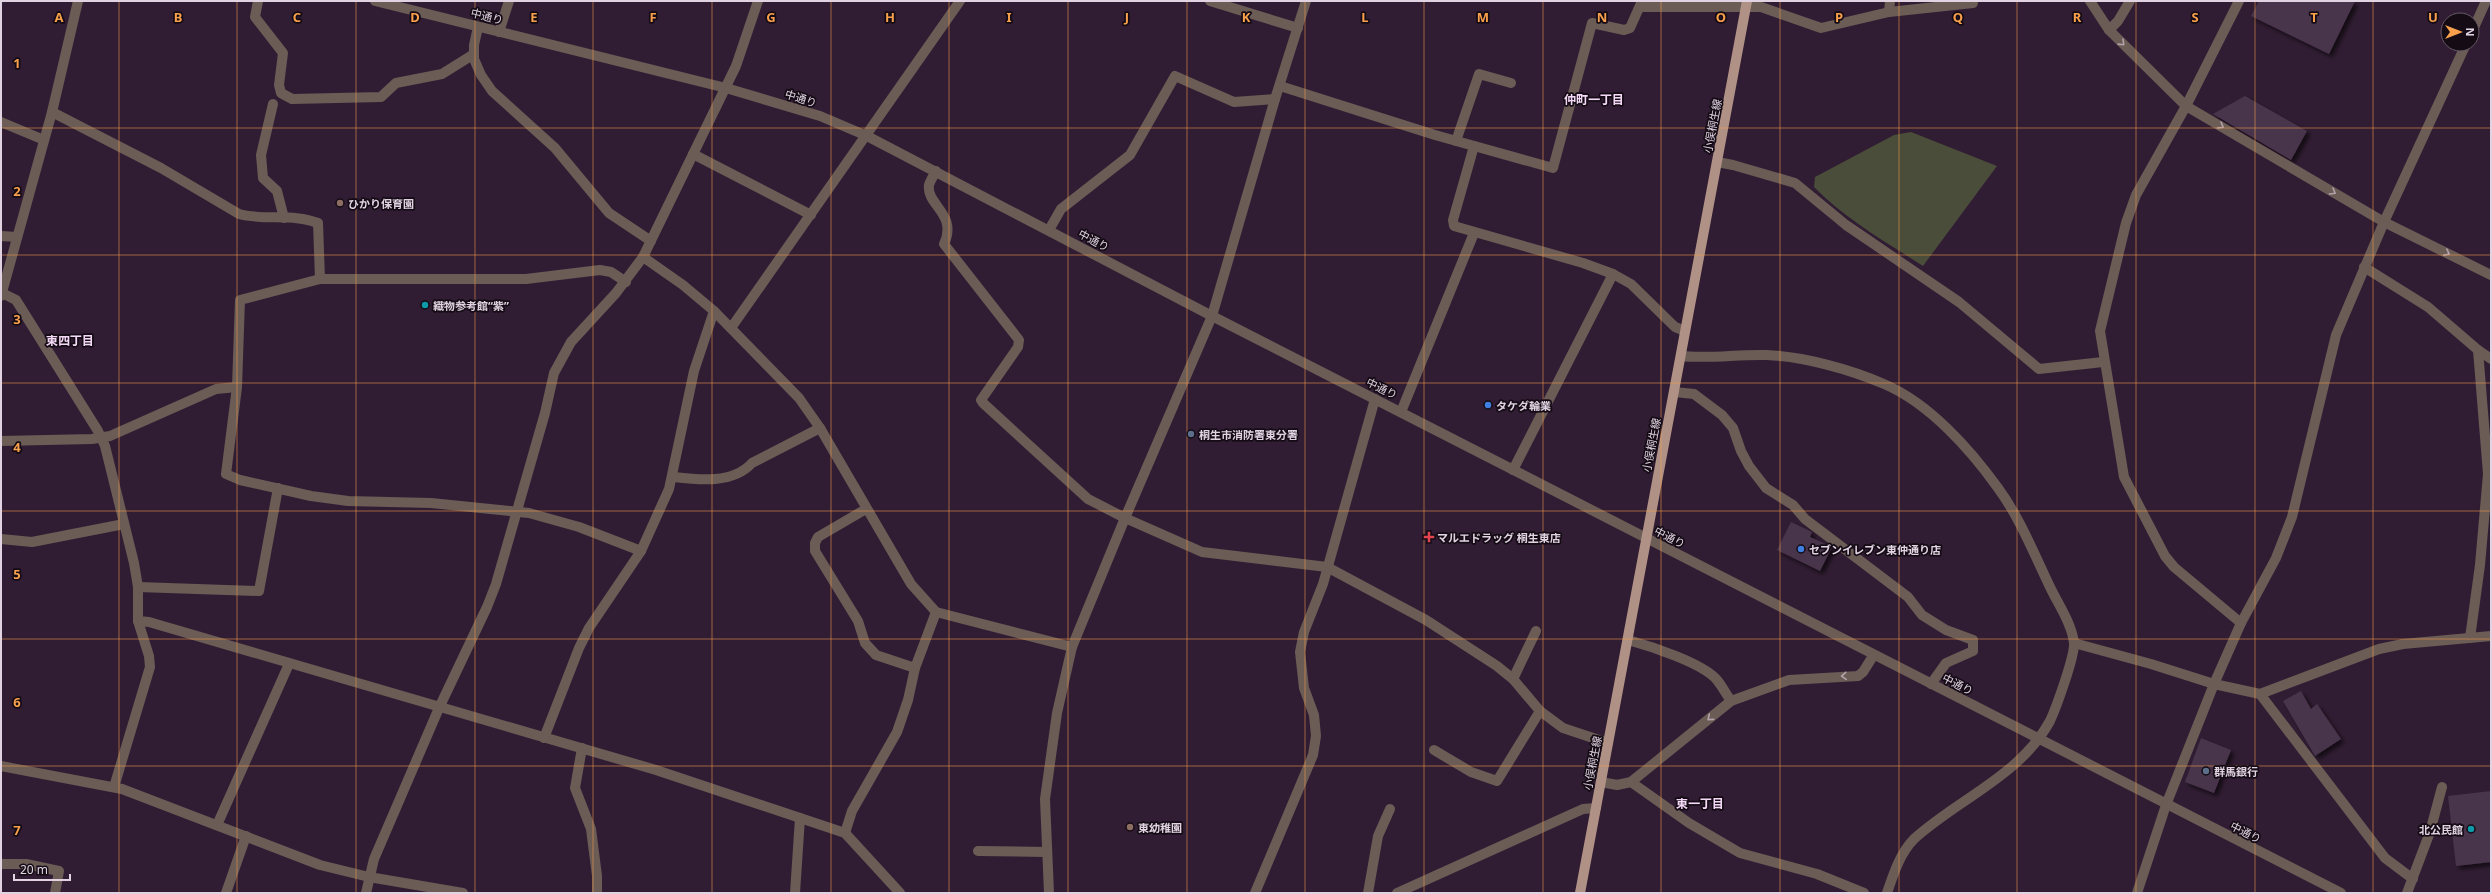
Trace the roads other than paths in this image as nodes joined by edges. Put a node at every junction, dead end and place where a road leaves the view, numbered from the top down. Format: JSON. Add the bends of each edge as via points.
{"nodes":[{"id":1,"x":78,"y":1,"type":"edge"},
{"id":2,"x":258,"y":1,"type":"edge"},
{"id":3,"x":375,"y":1,"type":"edge"},
{"id":4,"x":509,"y":1,"type":"edge"},
{"id":5,"x":758,"y":1,"type":"edge"},
{"id":6,"x":960,"y":1,"type":"edge"},
{"id":7,"x":1210,"y":1,"type":"edge"},
{"id":8,"x":1306,"y":1,"type":"edge"},
{"id":9,"x":1890,"y":1,"type":"edge"},
{"id":10,"x":2090,"y":1,"type":"edge"},
{"id":11,"x":2130,"y":1,"type":"edge"},
{"id":12,"x":2239,"y":1,"type":"edge"},
{"id":13,"x":2486,"y":1,"type":"edge"},
{"id":14,"x":1973,"y":3,"type":"dead end"},
{"id":15,"x":1641,"y":4,"type":"edge"},
{"id":16,"x":1747,"y":4,"type":"edge"},
{"id":17,"x":1889,"y":12,"type":"junction"},
{"id":18,"x":2480,"y":14,"type":"edge"},
{"id":19,"x":478,"y":27,"type":"junction"},
{"id":20,"x":1298,"y":28,"type":"junction"},
{"id":21,"x":2109,"y":30,"type":"junction"},
{"id":22,"x":499,"y":32,"type":"junction"},
{"id":23,"x":2462,"y":52,"type":"edge"},
{"id":24,"x":474,"y":54,"type":"junction"},
{"id":25,"x":1511,"y":83,"type":"dead end"},
{"id":26,"x":1280,"y":86,"type":"junction"},
{"id":27,"x":726,"y":88,"type":"junction"},
{"id":28,"x":1275,"y":99,"type":"junction"},
{"id":29,"x":273,"y":104,"type":"dead end"},
{"id":30,"x":2186,"y":106,"type":"junction"},
{"id":31,"x":52,"y":112,"type":"junction"},
{"id":32,"x":1,"y":122,"type":"edge"},
{"id":33,"x":867,"y":136,"type":"junction"},
{"id":34,"x":44,"y":140,"type":"junction"},
{"id":35,"x":1456,"y":141,"type":"junction"},
{"id":36,"x":1474,"y":146,"type":"junction"},
{"id":37,"x":693,"y":154,"type":"junction"},
{"id":38,"x":1717,"y":162,"type":"junction"},
{"id":39,"x":936,"y":171,"type":"junction"},
{"id":40,"x":811,"y":215,"type":"junction"},
{"id":41,"x":284,"y":218,"type":"junction"},
{"id":42,"x":2384,"y":222,"type":"junction"},
{"id":43,"x":1049,"y":230,"type":"junction"},
{"id":44,"x":1474,"y":232,"type":"junction"},
{"id":45,"x":1,"y":236,"type":"edge"},
{"id":46,"x":17,"y":237,"type":"junction"},
{"id":47,"x":651,"y":241,"type":"junction"},
{"id":48,"x":643,"y":257,"type":"junction"},
{"id":49,"x":2364,"y":267,"type":"junction"},
{"id":50,"x":1613,"y":274,"type":"junction"},
{"id":51,"x":2491,"y":275,"type":"edge"},
{"id":52,"x":320,"y":279,"type":"junction"},
{"id":53,"x":626,"y":282,"type":"junction"},
{"id":54,"x":1,"y":295,"type":"edge"},
{"id":55,"x":714,"y":311,"type":"junction"},
{"id":56,"x":1212,"y":316,"type":"junction"},
{"id":57,"x":731,"y":328,"type":"junction"},
{"id":58,"x":1685,"y":331,"type":"junction"},
{"id":59,"x":2478,"y":350,"type":"junction"},
{"id":60,"x":1681,"y":356,"type":"junction"},
{"id":61,"x":2491,"y":359,"type":"edge"},
{"id":62,"x":2103,"y":362,"type":"junction"},
{"id":63,"x":237,"y":387,"type":"junction"},
{"id":64,"x":1674,"y":392,"type":"junction"},
{"id":65,"x":1375,"y":399,"type":"junction"},
{"id":66,"x":1401,"y":412,"type":"junction"},
{"id":67,"x":820,"y":428,"type":"junction"},
{"id":68,"x":102,"y":438,"type":"junction"},
{"id":69,"x":1,"y":441,"type":"edge"},
{"id":70,"x":1513,"y":470,"type":"junction"},
{"id":71,"x":2489,"y":474,"type":"edge"},
{"id":72,"x":674,"y":477,"type":"junction"},
{"id":73,"x":278,"y":488,"type":"junction"},
{"id":74,"x":866,"y":510,"type":"junction"},
{"id":75,"x":516,"y":512,"type":"junction"},
{"id":76,"x":1125,"y":518,"type":"junction"},
{"id":77,"x":124,"y":524,"type":"junction"},
{"id":78,"x":1646,"y":538,"type":"junction"},
{"id":79,"x":1,"y":539,"type":"edge"},
{"id":80,"x":641,"y":551,"type":"junction"},
{"id":81,"x":1327,"y":567,"type":"junction"},
{"id":82,"x":138,"y":587,"type":"junction"},
{"id":83,"x":936,"y":612,"type":"junction"},
{"id":84,"x":138,"y":621,"type":"junction"},
{"id":85,"x":2240,"y":623,"type":"junction"},
{"id":86,"x":1536,"y":631,"type":"dead end"},
{"id":87,"x":2491,"y":636,"type":"edge"},
{"id":88,"x":2470,"y":638,"type":"junction"},
{"id":89,"x":1628,"y":640,"type":"junction"},
{"id":90,"x":2074,"y":643,"type":"junction"},
{"id":91,"x":1072,"y":647,"type":"junction"},
{"id":92,"x":1874,"y":656,"type":"junction"},
{"id":93,"x":289,"y":664,"type":"junction"},
{"id":94,"x":915,"y":668,"type":"junction"},
{"id":95,"x":1513,"y":679,"type":"junction"},
{"id":96,"x":1931,"y":684,"type":"junction"},
{"id":97,"x":2214,"y":684,"type":"junction"},
{"id":98,"x":2260,"y":694,"type":"junction"},
{"id":99,"x":1731,"y":700,"type":"junction"},
{"id":100,"x":439,"y":708,"type":"junction"},
{"id":101,"x":1540,"y":711,"type":"junction"},
{"id":102,"x":544,"y":738,"type":"junction"},
{"id":103,"x":2038,"y":739,"type":"junction"},
{"id":104,"x":1608,"y":744,"type":"junction"},
{"id":105,"x":582,"y":748,"type":"junction"},
{"id":106,"x":1434,"y":750,"type":"dead end"},
{"id":107,"x":1,"y":766,"type":"edge"},
{"id":108,"x":1601,"y":782,"type":"junction"},
{"id":109,"x":1630,"y":782,"type":"junction"},
{"id":110,"x":114,"y":787,"type":"junction"},
{"id":111,"x":2442,"y":788,"type":"dead end"},
{"id":112,"x":2166,"y":805,"type":"junction"},
{"id":113,"x":1596,"y":808,"type":"junction"},
{"id":114,"x":1390,"y":809,"type":"dead end"},
{"id":115,"x":800,"y":818,"type":"junction"},
{"id":116,"x":217,"y":825,"type":"junction"},
{"id":117,"x":845,"y":833,"type":"junction"},
{"id":118,"x":246,"y":836,"type":"junction"},
{"id":119,"x":978,"y":851,"type":"dead end"},
{"id":120,"x":1047,"y":852,"type":"junction"},
{"id":121,"x":1,"y":864,"type":"edge"},
{"id":122,"x":369,"y":877,"type":"junction"},
{"id":123,"x":2413,"y":879,"type":"junction"},
{"id":124,"x":55,"y":893,"type":"edge"},
{"id":125,"x":226,"y":893,"type":"edge"},
{"id":126,"x":366,"y":893,"type":"edge"},
{"id":127,"x":463,"y":893,"type":"edge"},
{"id":128,"x":596,"y":893,"type":"edge"},
{"id":129,"x":795,"y":893,"type":"edge"},
{"id":130,"x":900,"y":893,"type":"edge"},
{"id":131,"x":1049,"y":893,"type":"edge"},
{"id":132,"x":1255,"y":893,"type":"edge"},
{"id":133,"x":1368,"y":893,"type":"edge"},
{"id":134,"x":1397,"y":893,"type":"edge"},
{"id":135,"x":1580,"y":893,"type":"edge"},
{"id":136,"x":1864,"y":893,"type":"edge"},
{"id":137,"x":1887,"y":893,"type":"edge"},
{"id":138,"x":2137,"y":893,"type":"edge"},
{"id":139,"x":2341,"y":893,"type":"edge"},
{"id":140,"x":2407,"y":893,"type":"edge"}],
"edges":[{"from":1,"to":31,"type":"street"},
{"from":2,"to":24,"type":"street","via":[[256,20],[283,53],[280,93],[292,99],[381,97],[396,83],[442,74]]},
{"from":3,"to":19,"type":"street","name":"中通り"},
{"from":4,"to":22,"type":"street"},
{"from":5,"to":27,"type":"street"},
{"from":6,"to":33,"type":"street"},
{"from":7,"to":20,"type":"street"},
{"from":8,"to":20,"type":"street"},
{"from":9,"to":17,"type":"street"},
{"from":10,"to":21,"type":"street"},
{"from":11,"to":21,"type":"street","via":[[2118,21]]},
{"from":12,"to":30,"type":"street"},
{"from":13,"to":18,"type":"street"},
{"from":14,"to":17,"type":"street"},
{"from":15,"to":16,"type":"street"},
{"from":15,"to":36,"type":"street","via":[[1630,28],[1624,30],[1592,23],[1553,168]]},
{"from":16,"to":17,"type":"street","via":[[1821,28]]},
{"from":16,"to":38,"type":"main road","name":"小俣桐生線"},
{"from":19,"to":22,"type":"street","name":"中通り"},
{"from":19,"to":24,"type":"street"},
{"from":20,"to":26,"type":"street"},
{"from":21,"to":30,"type":"street","one_way":true},
{"from":22,"to":27,"type":"street","name":"中通り"},
{"from":23,"to":42,"type":"street"},
{"from":24,"to":47,"type":"street","via":[[481,75],[492,92],[555,148],[609,213]]},
{"from":25,"to":35,"type":"street","via":[[1479,74]]},
{"from":26,"to":28,"type":"street"},
{"from":26,"to":35,"type":"street"},
{"from":27,"to":33,"type":"street","name":"中通り","via":[[820,116]]},
{"from":27,"to":37,"type":"street"},
{"from":28,"to":43,"type":"street","via":[[1234,102],[1175,76],[1130,155],[1061,209]]},
{"from":28,"to":56,"type":"street"},
{"from":29,"to":41,"type":"street","via":[[260,155],[264,180],[277,191]]},
{"from":30,"to":42,"type":"street","one_way":true},
{"from":30,"to":62,"type":"street","via":[[2136,195],[2126,223],[2100,331]]},
{"from":31,"to":34,"type":"street"},
{"from":31,"to":41,"type":"street","via":[[161,168],[239,214],[249,217]]},
{"from":32,"to":34,"type":"street"},
{"from":33,"to":39,"type":"street","name":"中通り"},
{"from":33,"to":40,"type":"street"},
{"from":34,"to":46,"type":"street"},
{"from":35,"to":36,"type":"street"},
{"from":36,"to":44,"type":"street","via":[[1453,220],[1454,226]]},
{"from":37,"to":40,"type":"street"},
{"from":37,"to":47,"type":"street"},
{"from":38,"to":58,"type":"main road","name":"小俣桐生線"},
{"from":38,"to":62,"type":"street","via":[[1795,184],[1846,225],[1959,302],[2039,369]]},
{"from":39,"to":43,"type":"street","name":"中通り"},
{"from":39,"to":76,"type":"street","via":[[929,186],[931,195],[946,220],[948,233],[944,244],[1019,340],[1018,348],[982,400],[983,403],[1088,499]]},
{"from":40,"to":57,"type":"street"},
{"from":41,"to":52,"type":"street","via":[[318,223]]},
{"from":42,"to":49,"type":"street"},
{"from":42,"to":51,"type":"street","one_way":true},
{"from":43,"to":56,"type":"street","name":"中通り"},
{"from":44,"to":50,"type":"street"},
{"from":44,"to":66,"type":"street"},
{"from":45,"to":46,"type":"street"},
{"from":46,"to":54,"type":"street"},
{"from":47,"to":48,"type":"street"},
{"from":48,"to":53,"type":"street"},
{"from":48,"to":55,"type":"street"},
{"from":49,"to":59,"type":"street","via":[[2428,306]]},
{"from":49,"to":85,"type":"street","via":[[2332,346],[2292,517],[2276,558]]},
{"from":50,"to":58,"type":"street","via":[[1631,284],[1675,326]]},
{"from":50,"to":70,"type":"street"},
{"from":52,"to":53,"type":"street","via":[[526,279],[600,270],[611,272]]},
{"from":52,"to":63,"type":"street","via":[[240,300]]},
{"from":53,"to":75,"type":"street","via":[[571,342],[554,373]]},
{"from":54,"to":68,"type":"street","via":[[16,300]]},
{"from":55,"to":57,"type":"street"},
{"from":55,"to":72,"type":"street","via":[[694,371]]},
{"from":56,"to":65,"type":"street","name":"中通り"},
{"from":56,"to":76,"type":"street"},
{"from":57,"to":67,"type":"street","via":[[799,398]]},
{"from":58,"to":60,"type":"main road","name":"小俣桐生線"},
{"from":59,"to":61,"type":"street"},
{"from":59,"to":71,"type":"street"},
{"from":60,"to":64,"type":"main road","name":"小俣桐生線"},
{"from":60,"to":90,"type":"street","via":[[1787,357],[1869,379],[1914,398],[1953,435],[1998,488],[2024,533]]},
{"from":62,"to":85,"type":"street","via":[[2124,477],[2165,556],[2174,567]]},
{"from":63,"to":68,"type":"street","via":[[216,389],[120,433]]},
{"from":63,"to":73,"type":"street","via":[[226,474],[240,480]]},
{"from":64,"to":78,"type":"main road","name":"小俣桐生線"},
{"from":64,"to":96,"type":"street","via":[[1694,394],[1722,415],[1733,428],[1749,466],[1766,488],[1793,505],[1805,519],[1908,597],[1922,615],[1946,630],[1973,640],[1973,651],[1946,663]]},
{"from":65,"to":66,"type":"street","name":"中通り"},
{"from":65,"to":81,"type":"street"},
{"from":66,"to":70,"type":"street","name":"中通り"},
{"from":67,"to":72,"type":"street","via":[[752,464],[746,470],[724,478]]},
{"from":67,"to":74,"type":"street"},
{"from":68,"to":69,"type":"street"},
{"from":68,"to":77,"type":"street"},
{"from":70,"to":78,"type":"street","name":"中通り"},
{"from":71,"to":88,"type":"street"},
{"from":72,"to":80,"type":"street"},
{"from":73,"to":75,"type":"street","via":[[348,501]]},
{"from":73,"to":82,"type":"street","via":[[259,591]]},
{"from":74,"to":83,"type":"street","via":[[911,584]]},
{"from":74,"to":94,"type":"street","via":[[818,537],[814,543],[815,551],[858,621],[864,643],[876,655]]},
{"from":75,"to":80,"type":"street","via":[[547,517]]},
{"from":75,"to":100,"type":"street","via":[[488,607]]},
{"from":76,"to":81,"type":"street","via":[[1202,552]]},
{"from":76,"to":91,"type":"street"},
{"from":77,"to":79,"type":"street","via":[[32,542]]},
{"from":77,"to":82,"type":"street"},
{"from":78,"to":89,"type":"main road","name":"小俣桐生線"},
{"from":78,"to":92,"type":"street","name":"中通り"},
{"from":80,"to":102,"type":"street","via":[[582,642]]},
{"from":81,"to":95,"type":"street","via":[[1426,620]]},
{"from":81,"to":132,"type":"street","via":[[1304,632],[1300,652],[1304,688],[1314,715],[1316,736],[1313,755]]},
{"from":82,"to":84,"type":"street"},
{"from":83,"to":91,"type":"street"},
{"from":83,"to":94,"type":"street"},
{"from":84,"to":93,"type":"street","via":[[149,622]]},
{"from":84,"to":110,"type":"street","via":[[149,656],[148,676]]},
{"from":85,"to":97,"type":"street"},
{"from":86,"to":95,"type":"street"},
{"from":87,"to":88,"type":"street"},
{"from":88,"to":98,"type":"street","via":[[2403,644],[2379,650]]},
{"from":89,"to":99,"type":"street","via":[[1708,672]]},
{"from":89,"to":104,"type":"main road","name":"小俣桐生線"},
{"from":90,"to":97,"type":"street"},
{"from":90,"to":103,"type":"street","via":[[2062,693]]},
{"from":91,"to":120,"type":"street","via":[[1056,713],[1045,799]]},
{"from":92,"to":96,"type":"street","name":"中通り"},
{"from":92,"to":99,"type":"street","one_way":true,"via":[[1858,676],[1789,680]]},
{"from":93,"to":100,"type":"street"},
{"from":93,"to":116,"type":"street"},
{"from":94,"to":117,"type":"street","via":[[897,732],[852,812]]},
{"from":95,"to":101,"type":"street"},
{"from":96,"to":103,"type":"street","name":"中通り"},
{"from":97,"to":98,"type":"street"},
{"from":97,"to":112,"type":"street"},
{"from":98,"to":123,"type":"street","via":[[2385,858]]},
{"from":99,"to":109,"type":"street","one_way":true},
{"from":100,"to":102,"type":"street"},
{"from":100,"to":122,"type":"street"},
{"from":101,"to":104,"type":"street","via":[[1563,728]]},
{"from":101,"to":106,"type":"street","via":[[1497,781],[1471,772]]},
{"from":102,"to":105,"type":"street"},
{"from":103,"to":112,"type":"street","name":"中通り"},
{"from":103,"to":137,"type":"street","via":[[1998,777],[1913,840],[1896,867]]},
{"from":104,"to":108,"type":"main road","name":"小俣桐生線"},
{"from":105,"to":115,"type":"street"},
{"from":105,"to":128,"type":"street","via":[[575,788],[591,829],[597,876]]},
{"from":107,"to":110,"type":"street"},
{"from":108,"to":109,"type":"street","via":[[1617,785]]},
{"from":108,"to":113,"type":"main road","name":"小俣桐生線"},
{"from":109,"to":136,"type":"street","via":[[1689,823],[1740,853],[1817,874]]},
{"from":110,"to":116,"type":"street"},
{"from":111,"to":123,"type":"street"},
{"from":112,"to":138,"type":"street"},
{"from":112,"to":139,"type":"street","name":"中通り"},
{"from":113,"to":134,"type":"street","via":[[1583,809]]},
{"from":113,"to":135,"type":"main road","name":"小俣桐生線"},
{"from":114,"to":133,"type":"street","via":[[1378,836]]},
{"from":115,"to":117,"type":"street"},
{"from":115,"to":129,"type":"street"},
{"from":116,"to":118,"type":"street"},
{"from":117,"to":130,"type":"street"},
{"from":118,"to":122,"type":"street","via":[[320,865]]},
{"from":118,"to":125,"type":"street"},
{"from":119,"to":120,"type":"street"},
{"from":120,"to":131,"type":"street"},
{"from":121,"to":124,"type":"street","via":[[26,864],[59,871]]},
{"from":122,"to":126,"type":"street"},
{"from":122,"to":127,"type":"street"},
{"from":123,"to":140,"type":"street"}]}
